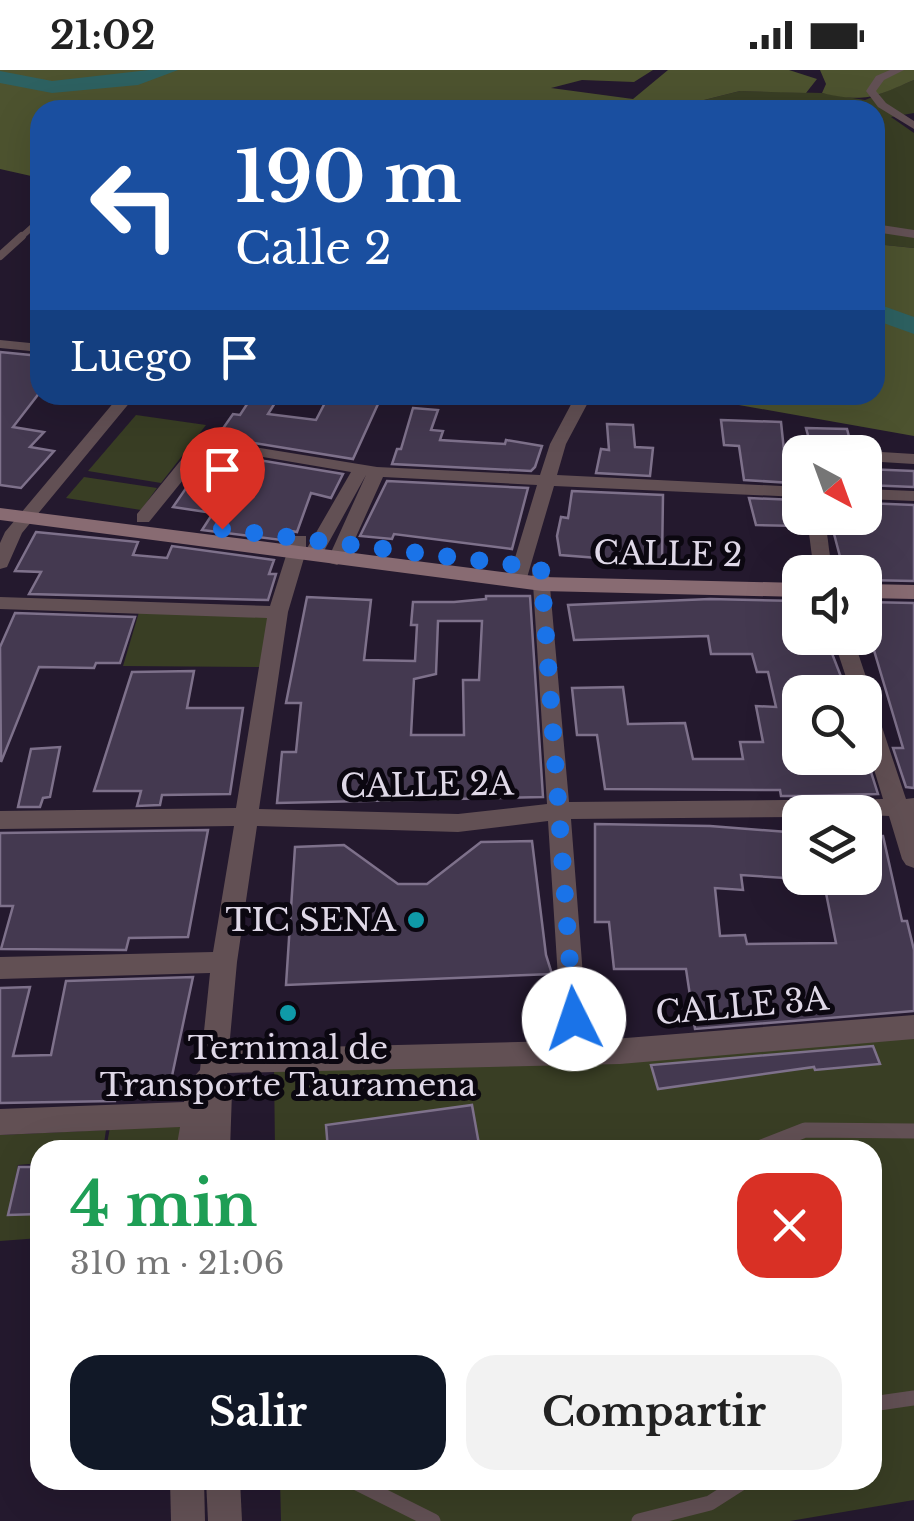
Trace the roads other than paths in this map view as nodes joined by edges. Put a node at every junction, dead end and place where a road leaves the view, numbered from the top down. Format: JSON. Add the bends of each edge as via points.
{"nodes":[{"id":1,"x":899,"y":70,"type":"edge"},
{"id":2,"x":878,"y":100,"type":"edge"},
{"id":3,"x":885,"y":107,"type":"edge"},
{"id":4,"x":914,"y":126,"type":"edge"},
{"id":5,"x":29,"y":230,"type":"edge"},
{"id":6,"x":885,"y":230,"type":"edge"},
{"id":7,"x":914,"y":234,"type":"edge"},
{"id":8,"x":0,"y":256,"type":"edge"},
{"id":9,"x":0,"y":344,"type":"edge"},
{"id":10,"x":30,"y":347,"type":"edge"},
{"id":11,"x":120,"y":405,"type":"edge"},
{"id":12,"x":579,"y":405,"type":"edge"},
{"id":13,"x":882,"y":457,"type":"edge"},
{"id":14,"x":914,"y":458,"type":"edge"},
{"id":15,"x":369,"y":470,"type":"junction"},
{"id":16,"x":545,"y":480,"type":"junction"},
{"id":17,"x":782,"y":491,"type":"edge"},
{"id":18,"x":882,"y":495,"type":"edge"},
{"id":19,"x":914,"y":496,"type":"edge"},
{"id":20,"x":0,"y":498,"type":"edge"},
{"id":21,"x":33,"y":511,"type":"junction"},
{"id":22,"x":0,"y":514,"type":"edge"},
{"id":23,"x":143,"y":518,"type":"junction"},
{"id":24,"x":318,"y":549,"type":"junction"},
{"id":25,"x":0,"y":564,"type":"edge"},
{"id":26,"x":530,"y":575,"type":"junction"},
{"id":27,"x":782,"y":576,"type":"edge"},
{"id":28,"x":882,"y":578,"type":"edge"},
{"id":29,"x":914,"y":578,"type":"edge"},
{"id":30,"x":782,"y":589,"type":"edge"},
{"id":31,"x":882,"y":591,"type":"edge"},
{"id":32,"x":914,"y":592,"type":"edge"},
{"id":33,"x":0,"y":603,"type":"edge"},
{"id":34,"x":278,"y":612,"type":"junction"},
{"id":35,"x":882,"y":748,"type":"edge"},
{"id":36,"x":906,"y":807,"type":"edge"},
{"id":37,"x":560,"y":811,"type":"junction"},
{"id":38,"x":246,"y":816,"type":"junction"},
{"id":39,"x":0,"y":820,"type":"edge"},
{"id":40,"x":914,"y":859,"type":"edge"},
{"id":41,"x":224,"y":962,"type":"junction"},
{"id":42,"x":0,"y":968,"type":"edge"},
{"id":43,"x":914,"y":1026,"type":"edge"},
{"id":44,"x":576,"y":1054,"type":"junction"},
{"id":45,"x":214,"y":1068,"type":"junction"},
{"id":46,"x":194,"y":1114,"type":"junction"},
{"id":47,"x":0,"y":1122,"type":"edge"},
{"id":48,"x":914,"y":1130,"type":"edge"},
{"id":49,"x":191,"y":1140,"type":"edge"},
{"id":50,"x":216,"y":1140,"type":"edge"},
{"id":51,"x":780,"y":1140,"type":"edge"},
{"id":52,"x":914,"y":1398,"type":"edge"},
{"id":53,"x":882,"y":1403,"type":"edge"},
{"id":54,"x":187,"y":1490,"type":"edge"},
{"id":55,"x":231,"y":1490,"type":"edge"},
{"id":56,"x":370,"y":1490,"type":"edge"},
{"id":57,"x":736,"y":1490,"type":"edge"},
{"id":58,"x":188,"y":1521,"type":"edge"},
{"id":59,"x":226,"y":1521,"type":"edge"},
{"id":60,"x":433,"y":1521,"type":"edge"},
{"id":61,"x":640,"y":1521,"type":"edge"}],
"edges":[{"from":1,"to":2,"type":"street","via":[[880,78],[871,92]]},
{"from":3,"to":4,"type":"street"},
{"from":5,"to":8,"type":"lane"},
{"from":6,"to":7,"type":"street"},
{"from":9,"to":10,"type":"street"},
{"from":11,"to":21,"type":"street"},
{"from":12,"to":16,"type":"street"},
{"from":13,"to":14,"type":"street"},
{"from":15,"to":16,"type":"street"},
{"from":15,"to":23,"type":"street","via":[[205,442]]},
{"from":15,"to":24,"type":"street"},
{"from":16,"to":17,"type":"street"},
{"from":16,"to":26,"type":"street"},
{"from":18,"to":19,"type":"street"},
{"from":20,"to":21,"type":"main road","name":"CALLE 2"},
{"from":21,"to":22,"type":"main road","name":"CALLE 2"},
{"from":21,"to":23,"type":"main road","name":"CALLE 2"},
{"from":21,"to":24,"type":"main road","name":"CALLE 2"},
{"from":21,"to":25,"type":"street","via":[[14,532]]},
{"from":23,"to":24,"type":"main road","name":"CALLE 2"},
{"from":24,"to":26,"type":"main road","name":"CALLE 2"},
{"from":24,"to":34,"type":"street"},
{"from":26,"to":27,"type":"main road","name":"CALLE 2"},
{"from":26,"to":30,"type":"main road","name":"CALLE 2"},
{"from":26,"to":37,"type":"street"},
{"from":28,"to":29,"type":"main road"},
{"from":31,"to":32,"type":"main road"},
{"from":33,"to":34,"type":"street"},
{"from":34,"to":38,"type":"street"},
{"from":35,"to":36,"type":"street"},
{"from":36,"to":37,"type":"street","name":"CALLE 2A"},
{"from":36,"to":40,"type":"street"},
{"from":37,"to":38,"type":"street","name":"CALLE 2A","via":[[458,823]]},
{"from":37,"to":44,"type":"street"},
{"from":38,"to":39,"type":"street","name":"CALLE 2A"},
{"from":38,"to":41,"type":"street"},
{"from":41,"to":42,"type":"street"},
{"from":41,"to":45,"type":"street"},
{"from":43,"to":44,"type":"street","name":"CALLE 3A"},
{"from":44,"to":45,"type":"street","name":"CALLE 3A"},
{"from":45,"to":46,"type":"street"},
{"from":45,"to":50,"type":"street"},
{"from":46,"to":47,"type":"street"},
{"from":46,"to":49,"type":"street"},
{"from":48,"to":51,"type":"lane","via":[[805,1130]]},
{"from":52,"to":53,"type":"lane"},
{"from":54,"to":58,"type":"street"},
{"from":55,"to":59,"type":"street"},
{"from":56,"to":60,"type":"lane"},
{"from":57,"to":61,"type":"lane","via":[[699,1508]]}]}
